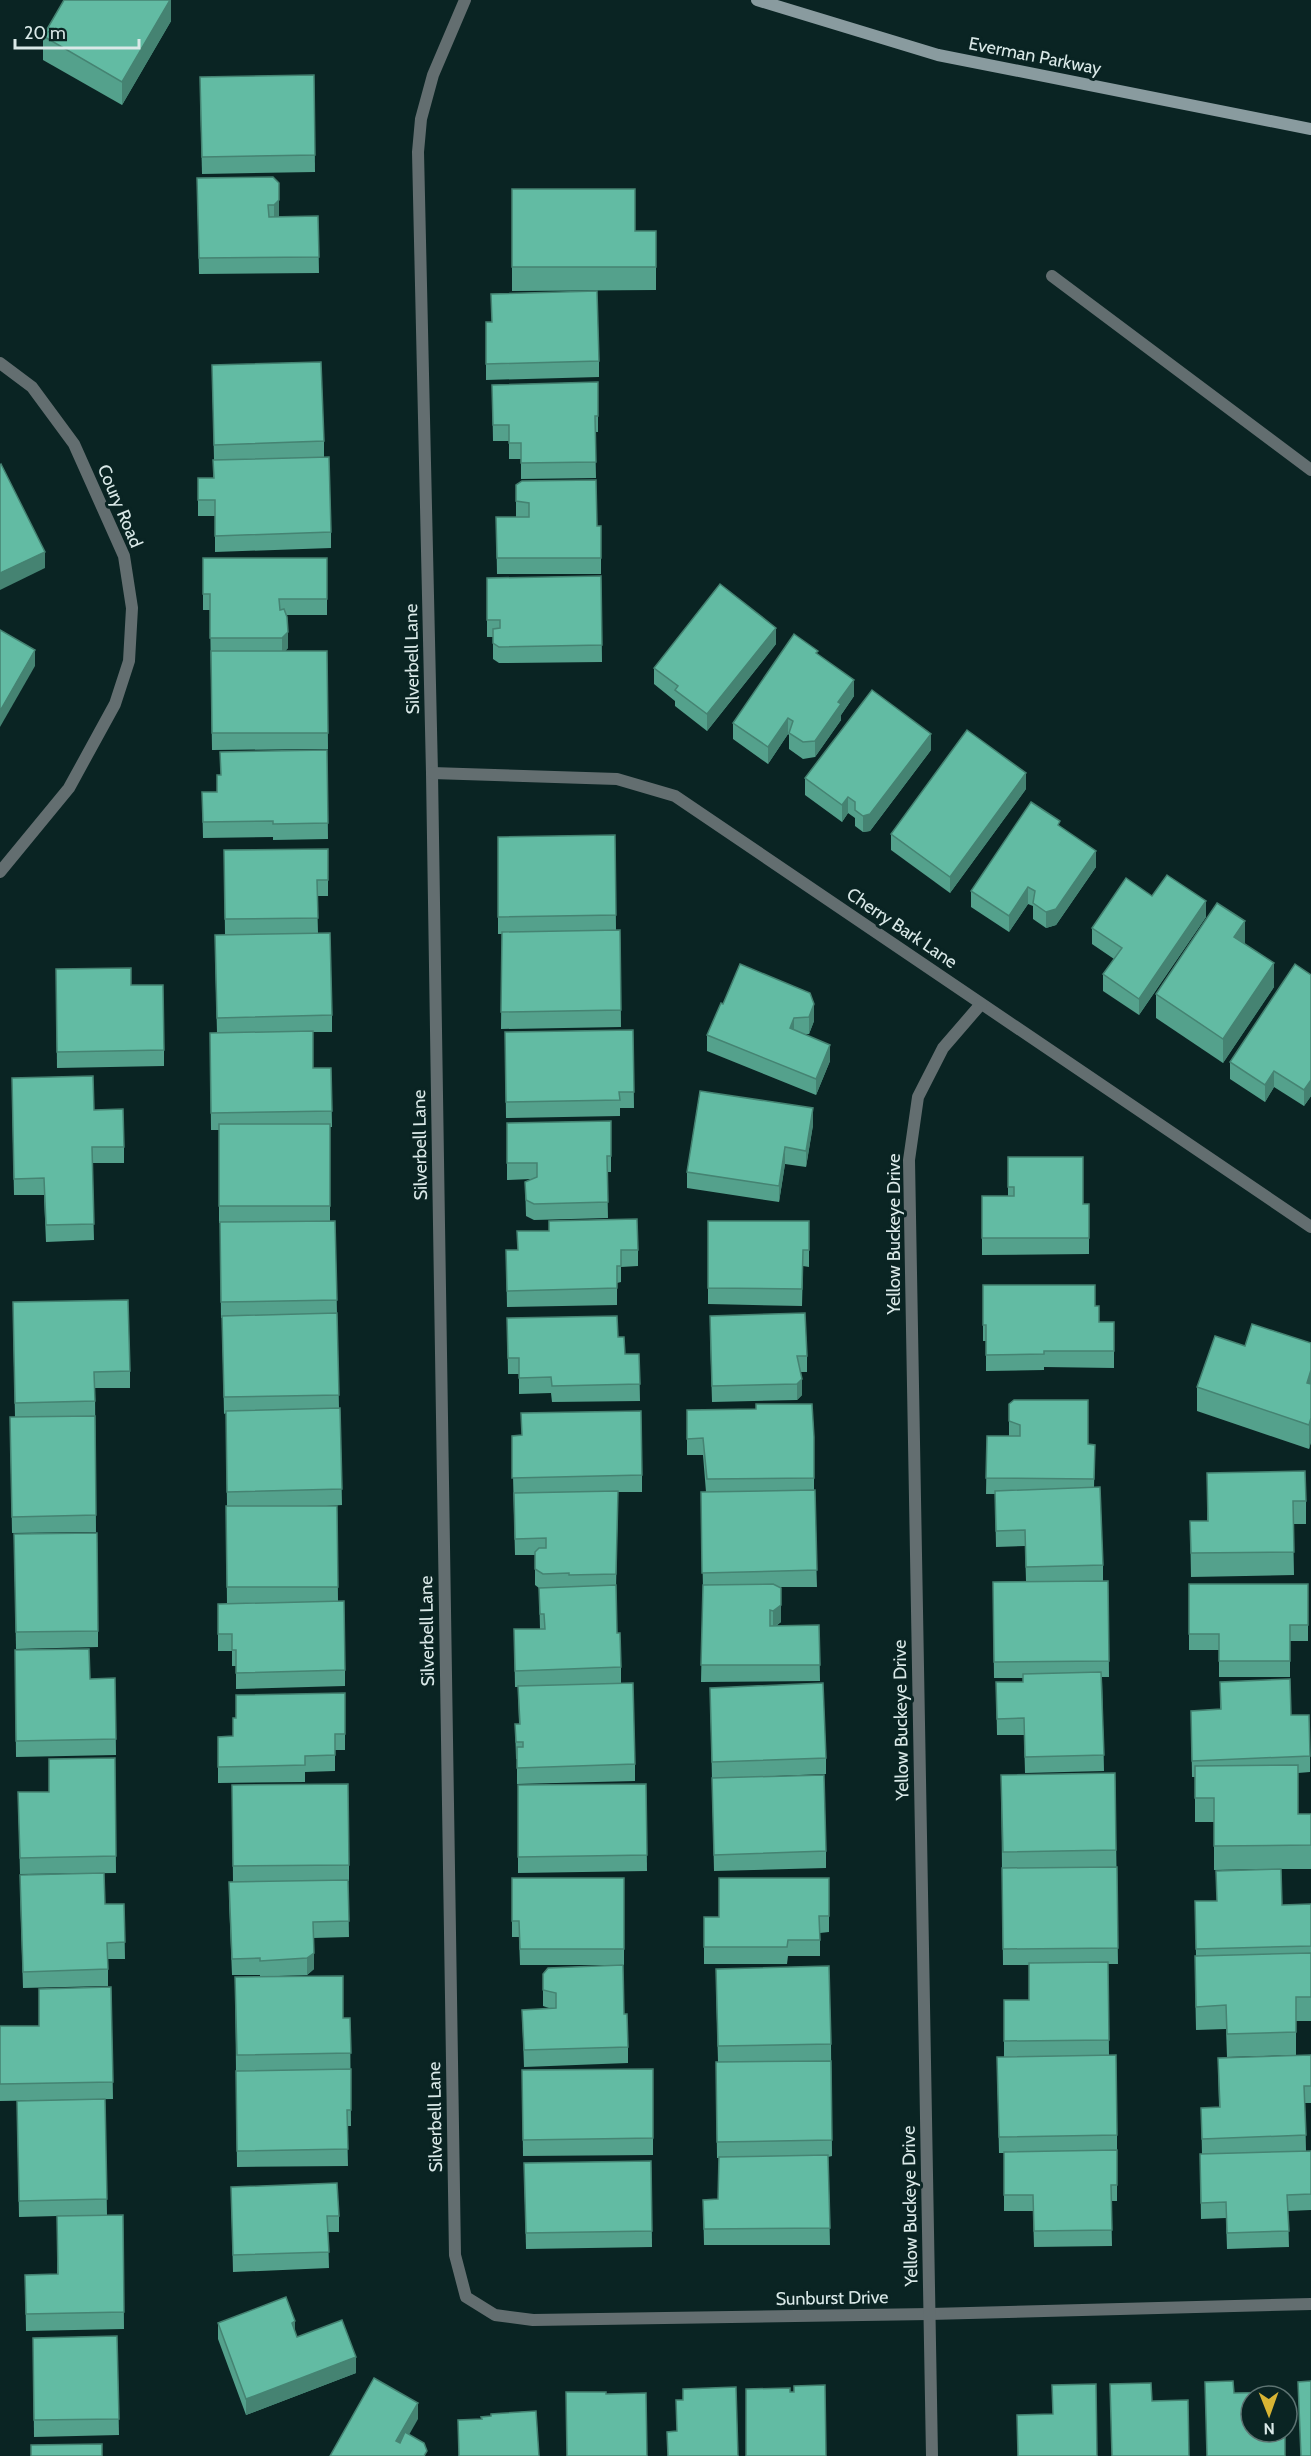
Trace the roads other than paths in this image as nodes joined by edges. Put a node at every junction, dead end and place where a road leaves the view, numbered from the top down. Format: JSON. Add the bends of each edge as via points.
{"nodes":[{"id":1,"x":465,"y":0,"type":"edge"},
{"id":2,"x":757,"y":0,"type":"edge"},
{"id":3,"x":1311,"y":129,"type":"edge"},
{"id":4,"x":1052,"y":276,"type":"dead end"},
{"id":5,"x":0,"y":363,"type":"edge"},
{"id":6,"x":1311,"y":470,"type":"edge"},
{"id":7,"x":432,"y":773,"type":"junction"},
{"id":8,"x":0,"y":872,"type":"edge"},
{"id":9,"x":981,"y":1004,"type":"junction"},
{"id":10,"x":1311,"y":1227,"type":"edge"},
{"id":11,"x":466,"y":2297,"type":"joint"},
{"id":12,"x":1311,"y":2304,"type":"edge"},
{"id":13,"x":930,"y":2314,"type":"junction"},
{"id":14,"x":932,"y":2456,"type":"edge"}],
"edges":[{"from":1,"to":7,"type":"street","name":"Silverbell Lane","via":[[433,75],[421,119],[418,152]]},
{"from":2,"to":3,"type":"main road","name":"Everman Parkway","via":[[938,55]]},
{"from":4,"to":6,"type":"street"},
{"from":5,"to":8,"type":"street","name":"Coury Road","via":[[32,387],[74,444],[124,556],[132,608],[129,661],[115,704],[69,788]]},
{"from":7,"to":9,"type":"street","name":"Cherry Bark Lane","via":[[617,778],[675,796]]},
{"from":7,"to":11,"type":"street","name":"Silverbell Lane","via":[[455,2255]]},
{"from":9,"to":10,"type":"street","name":"Cherry Bark Lane"},
{"from":9,"to":13,"type":"street","name":"Yellow Buckeye Drive","via":[[943,1048],[918,1097],[909,1160]]},
{"from":11,"to":13,"type":"street","name":"Sunburst Drive","via":[[495,2315],[533,2320]]},
{"from":12,"to":13,"type":"street","name":"Sunburst Drive"},
{"from":13,"to":14,"type":"street","name":"Yellow Buckeye Drive"}]}
